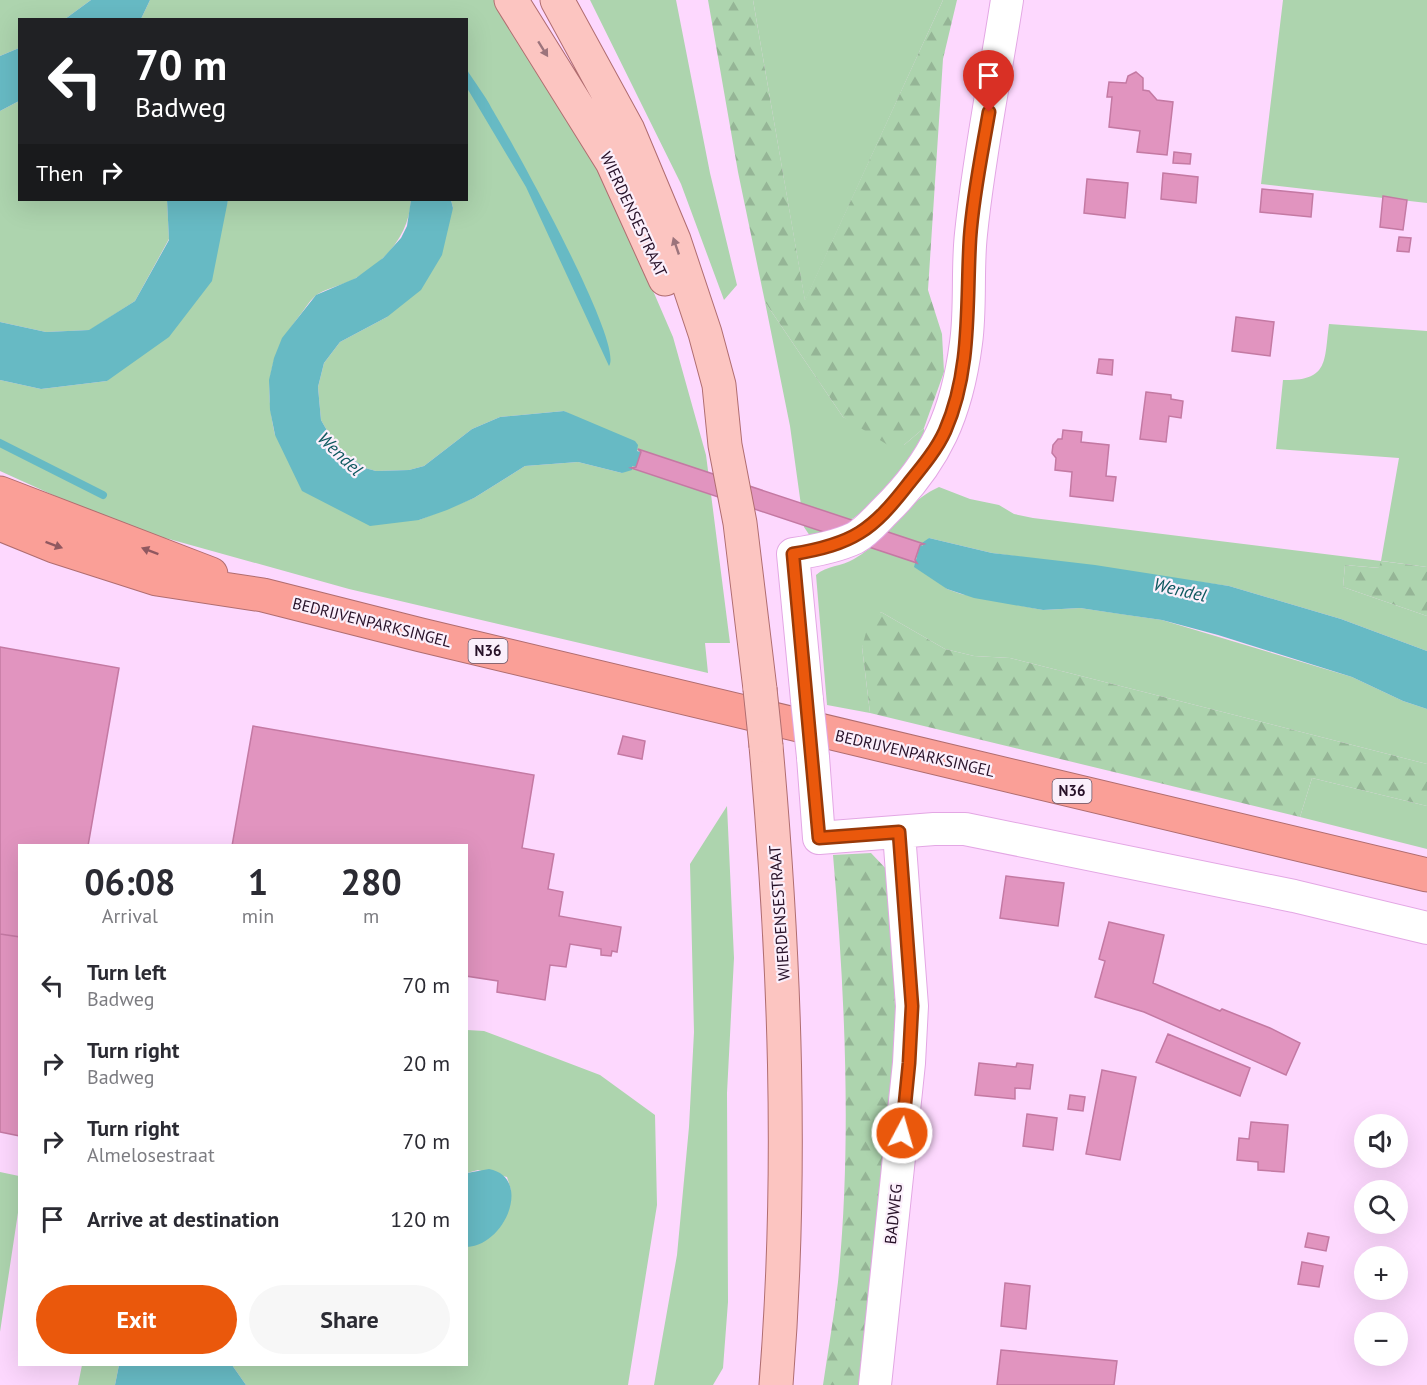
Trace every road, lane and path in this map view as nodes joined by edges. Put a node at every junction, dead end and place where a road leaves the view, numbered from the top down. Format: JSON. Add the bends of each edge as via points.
{"nodes":[{"id":1,"x":511,"y":0,"type":"edge"},
{"id":2,"x":557,"y":0,"type":"edge"},
{"id":3,"x":1007,"y":0,"type":"edge"},
{"id":4,"x":725,"y":445,"type":"junction"},
{"id":5,"x":0,"y":494,"type":"edge"},
{"id":6,"x":0,"y":524,"type":"edge"},
{"id":7,"x":263,"y":595,"type":"junction"},
{"id":8,"x":899,"y":832,"type":"junction"},
{"id":9,"x":1427,"y":875,"type":"edge"},
{"id":10,"x":1427,"y":928,"type":"edge"},
{"id":11,"x":776,"y":1385,"type":"edge"},
{"id":12,"x":875,"y":1385,"type":"edge"}],
"edges":[{"from":1,"to":4,"type":"main road","name":"WIERDENSESTRAAT","one_way":true,"via":[[612,162],[653,248]]},
{"from":4,"to":2,"type":"main road","name":"WIERDENSESTRAAT","one_way":true,"via":[[719,385],[674,240],[628,130]]},
{"from":3,"to":8,"type":"street","bridge":true,"via":[[970,237],[966,341],[957,395],[944,433],[896,500],[869,528],[855,538],[793,554],[819,838]]},
{"from":4,"to":11,"type":"main road","name":"WIERDENSESTRAAT","bridge":true,"via":[[740,523],[760,689],[779,894],[787,1097]]},
{"from":7,"to":5,"type":"highway","name":"BEDRIJVENPARKSINGEL","number":"N36","one_way":true},
{"from":6,"to":7,"type":"highway","name":"BEDRIJVENPARKSINGEL","number":"N36","one_way":true,"via":[[157,579]]},
{"from":7,"to":9,"type":"highway","name":"BEDRIJVENPARKSINGEL","number":"N36"},
{"from":8,"to":10,"type":"street","via":[[965,829],[995,834]]},
{"from":8,"to":12,"type":"street","name":"BADWEG","via":[[912,1006]]}]}
